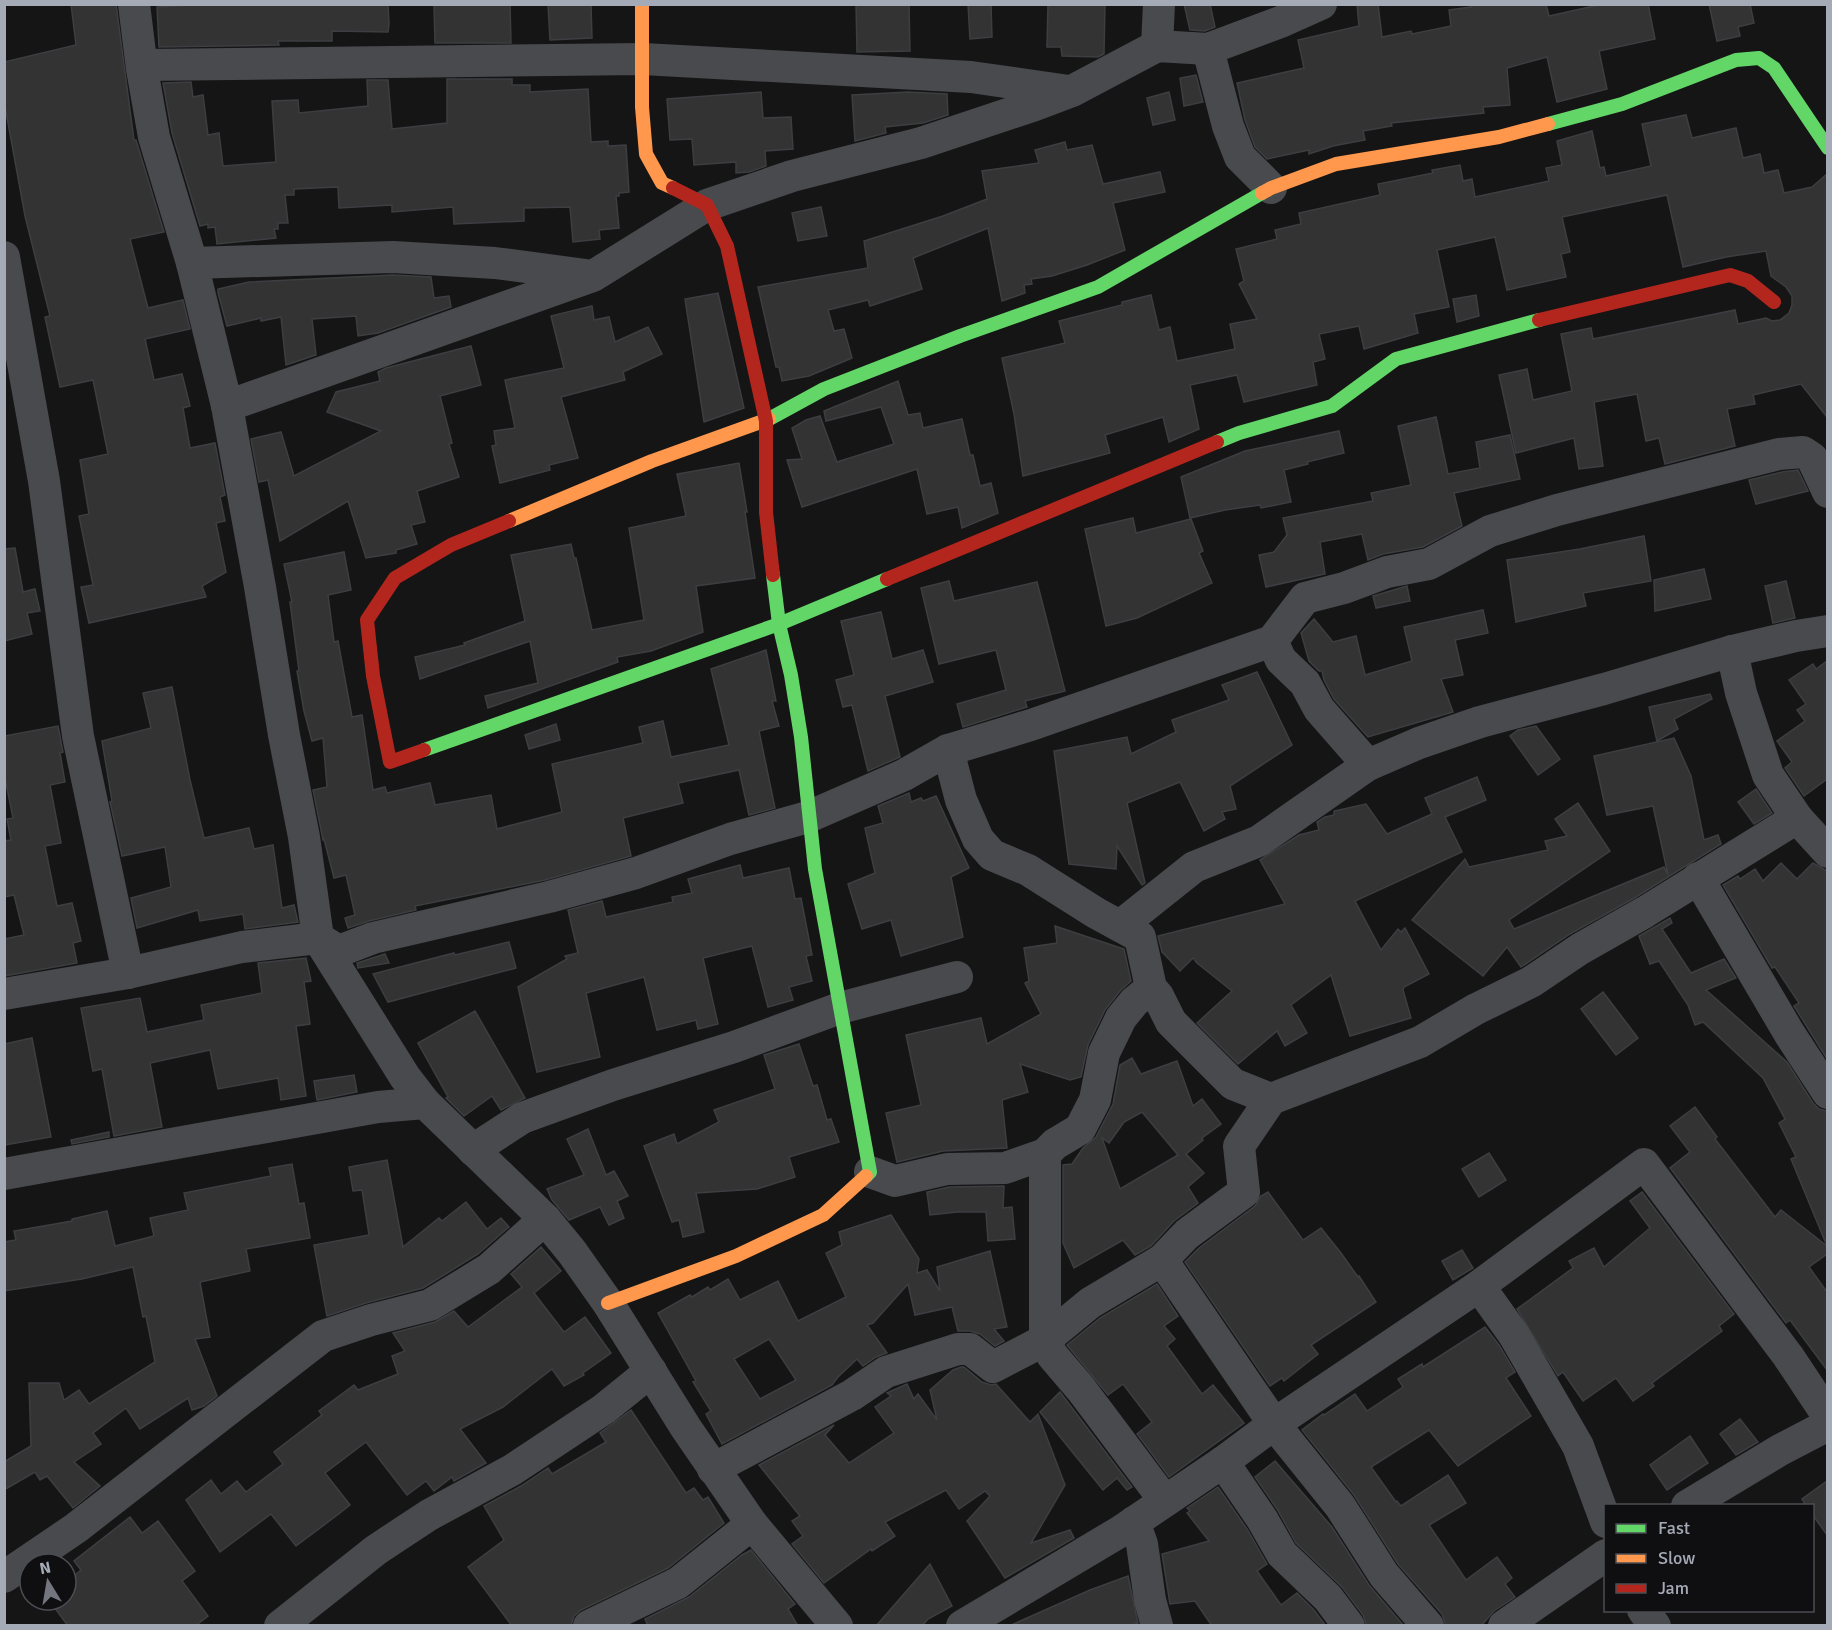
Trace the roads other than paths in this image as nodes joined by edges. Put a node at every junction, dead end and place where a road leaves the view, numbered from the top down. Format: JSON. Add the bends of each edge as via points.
{"nodes":[{"id":1,"x":134,"y":4,"type":"edge"},
{"id":2,"x":642,"y":4,"type":"edge"},
{"id":3,"x":1159,"y":4,"type":"edge"},
{"id":4,"x":1321,"y":4,"type":"edge"},
{"id":5,"x":1157,"y":46,"type":"junction"},
{"id":6,"x":1208,"y":49,"type":"junction"},
{"id":7,"x":643,"y":59,"type":"junction"},
{"id":8,"x":142,"y":64,"type":"junction"},
{"id":9,"x":1072,"y":91,"type":"junction"},
{"id":10,"x":1827,"y":148,"type":"edge"},
{"id":11,"x":1271,"y":188,"type":"junction"},
{"id":12,"x":706,"y":205,"type":"junction"},
{"id":13,"x":4,"y":257,"type":"edge"},
{"id":14,"x":192,"y":263,"type":"junction"},
{"id":15,"x":593,"y":276,"type":"junction"},
{"id":16,"x":1774,"y":302,"type":"dead end"},
{"id":17,"x":227,"y":406,"type":"junction"},
{"id":18,"x":766,"y":421,"type":"junction"},
{"id":19,"x":1827,"y":492,"type":"edge"},
{"id":20,"x":779,"y":624,"type":"junction"},
{"id":21,"x":1827,"y":632,"type":"edge"},
{"id":22,"x":1272,"y":641,"type":"junction"},
{"id":23,"x":1732,"y":651,"type":"junction"},
{"id":24,"x":948,"y":750,"type":"junction"},
{"id":25,"x":1368,"y":765,"type":"junction"},
{"id":26,"x":808,"y":817,"type":"junction"},
{"id":27,"x":1797,"y":818,"type":"junction"},
{"id":28,"x":1827,"y":852,"type":"edge"},
{"id":29,"x":1698,"y":878,"type":"junction"},
{"id":30,"x":1120,"y":926,"type":"junction"},
{"id":31,"x":318,"y":938,"type":"junction"},
{"id":32,"x":128,"y":973,"type":"junction"},
{"id":33,"x":957,"y":977,"type":"dead end"},
{"id":34,"x":1151,"y":988,"type":"junction"},
{"id":35,"x":4,"y":994,"type":"edge"},
{"id":36,"x":840,"y":1008,"type":"junction"},
{"id":37,"x":1827,"y":1093,"type":"edge"},
{"id":38,"x":1271,"y":1099,"type":"junction"},
{"id":39,"x":425,"y":1103,"type":"junction"},
{"id":40,"x":473,"y":1150,"type":"junction"},
{"id":41,"x":1045,"y":1154,"type":"junction"},
{"id":42,"x":870,"y":1172,"type":"junction"},
{"id":43,"x":4,"y":1174,"type":"edge"},
{"id":44,"x":545,"y":1219,"type":"junction"},
{"id":45,"x":1162,"y":1260,"type":"junction"},
{"id":46,"x":1479,"y":1286,"type":"junction"},
{"id":47,"x":608,"y":1303,"type":"junction"},
{"id":48,"x":1045,"y":1340,"type":"junction"},
{"id":49,"x":651,"y":1371,"type":"junction"},
{"id":50,"x":1827,"y":1416,"type":"edge"},
{"id":51,"x":1274,"y":1424,"type":"junction"},
{"id":52,"x":1827,"y":1425,"type":"edge"},
{"id":53,"x":1223,"y":1462,"type":"junction"},
{"id":54,"x":713,"y":1469,"type":"junction"},
{"id":55,"x":1165,"y":1501,"type":"junction"},
{"id":56,"x":1690,"y":1504,"type":"edge"},
{"id":57,"x":1604,"y":1519,"type":"edge"},
{"id":58,"x":1134,"y":1522,"type":"junction"},
{"id":59,"x":752,"y":1524,"type":"junction"},
{"id":60,"x":1604,"y":1556,"type":"edge"},
{"id":61,"x":4,"y":1577,"type":"edge"},
{"id":62,"x":1644,"y":1612,"type":"edge"},
{"id":63,"x":280,"y":1626,"type":"edge"},
{"id":64,"x":589,"y":1626,"type":"edge"},
{"id":65,"x":837,"y":1626,"type":"edge"},
{"id":66,"x":962,"y":1626,"type":"edge"},
{"id":67,"x":1157,"y":1626,"type":"edge"},
{"id":68,"x":1349,"y":1626,"type":"edge"},
{"id":69,"x":1428,"y":1626,"type":"edge"},
{"id":70,"x":1504,"y":1626,"type":"edge"},
{"id":71,"x":1655,"y":1626,"type":"edge"}],
"edges":[{"from":1,"to":8,"type":"street"},
{"from":2,"to":7,"type":"street"},
{"from":3,"to":5,"type":"street"},
{"from":4,"to":6,"type":"street"},
{"from":5,"to":6,"type":"street"},
{"from":5,"to":9,"type":"street"},
{"from":6,"to":11,"type":"street","via":[[1240,157]]},
{"from":7,"to":8,"type":"street"},
{"from":7,"to":9,"type":"street","via":[[970,77]]},
{"from":7,"to":12,"type":"street","via":[[646,154],[662,183]]},
{"from":8,"to":14,"type":"street","via":[[154,136]]},
{"from":9,"to":12,"type":"street","via":[[921,143],[792,176]]},
{"from":10,"to":11,"type":"street","via":[[1773,68],[1759,58],[1736,60],[1622,104],[1499,137],[1336,164]]},
{"from":11,"to":18,"type":"street","via":[[1098,287],[824,389]]},
{"from":12,"to":15,"type":"street"},
{"from":12,"to":18,"type":"street","via":[[727,246]]},
{"from":13,"to":32,"type":"street","via":[[44,481],[78,736]]},
{"from":14,"to":15,"type":"street","via":[[393,257],[495,263]]},
{"from":14,"to":17,"type":"street"},
{"from":15,"to":17,"type":"street"},
{"from":16,"to":20,"type":"street","via":[[1748,281],[1730,275],[1396,358],[1332,406],[1239,434]]},
{"from":17,"to":31,"type":"street","via":[[304,837]]},
{"from":18,"to":20,"type":"street","via":[[766,512]]},
{"from":18,"to":20,"type":"street","via":[[652,460],[462,541],[394,578],[367,620],[373,676],[390,762]]},
{"from":19,"to":22,"type":"street","via":[[1812,458],[1803,452],[1779,454],[1557,510],[1490,531],[1429,564],[1387,572],[1305,598]]},
{"from":20,"to":26,"type":"street","via":[[801,737]]},
{"from":21,"to":23,"type":"street"},
{"from":22,"to":24,"type":"street"},
{"from":22,"to":25,"type":"street","via":[[1281,660],[1305,683],[1319,709]]},
{"from":23,"to":25,"type":"street","via":[[1480,722]]},
{"from":23,"to":27,"type":"street","via":[[1768,776]]},
{"from":24,"to":26,"type":"street","via":[[904,775]]},
{"from":24,"to":30,"type":"street","via":[[961,800],[978,839],[992,855],[1028,870]]},
{"from":25,"to":30,"type":"street","via":[[1259,841],[1194,867]]},
{"from":26,"to":31,"type":"street","via":[[730,838],[625,876],[373,938],[339,951]]},
{"from":26,"to":36,"type":"street"},
{"from":27,"to":28,"type":"street"},
{"from":27,"to":29,"type":"street"},
{"from":29,"to":37,"type":"street"},
{"from":29,"to":38,"type":"street","via":[[1531,982],[1420,1042]]},
{"from":30,"to":34,"type":"street","via":[[1140,937]]},
{"from":31,"to":32,"type":"street","via":[[242,947]]},
{"from":31,"to":39,"type":"street"},
{"from":32,"to":35,"type":"street"},
{"from":33,"to":36,"type":"street"},
{"from":34,"to":38,"type":"street","via":[[1171,1022],[1233,1084]]},
{"from":34,"to":41,"type":"street","via":[[1121,1018],[1104,1053],[1095,1100],[1080,1129]]},
{"from":36,"to":40,"type":"street","via":[[522,1118]]},
{"from":36,"to":42,"type":"street"},
{"from":38,"to":45,"type":"street","via":[[1239,1146],[1244,1192],[1187,1234]]},
{"from":39,"to":40,"type":"street"},
{"from":39,"to":43,"type":"street","via":[[378,1107]]},
{"from":40,"to":44,"type":"street"},
{"from":41,"to":42,"type":"street","via":[[1005,1168],[947,1169],[895,1181]]},
{"from":41,"to":48,"type":"street"},
{"from":42,"to":47,"type":"street","via":[[823,1215],[736,1256]]},
{"from":44,"to":47,"type":"street"},
{"from":44,"to":61,"type":"street","via":[[489,1269],[430,1305],[323,1336],[76,1528]]},
{"from":45,"to":48,"type":"street","via":[[1090,1303]]},
{"from":45,"to":51,"type":"street"},
{"from":46,"to":50,"type":"street","via":[[1644,1164],[1788,1356]]},
{"from":46,"to":51,"type":"street"},
{"from":46,"to":57,"type":"street","via":[[1514,1335],[1578,1446]]},
{"from":47,"to":49,"type":"street"},
{"from":48,"to":54,"type":"street","via":[[993,1366],[970,1348],[886,1372],[852,1395]]},
{"from":48,"to":55,"type":"street","via":[[1052,1355]]},
{"from":49,"to":54,"type":"street"},
{"from":49,"to":63,"type":"street","via":[[604,1409],[512,1470],[429,1515],[376,1550]]},
{"from":51,"to":53,"type":"street"},
{"from":51,"to":69,"type":"street","via":[[1340,1506],[1384,1575]]},
{"from":52,"to":56,"type":"street"},
{"from":53,"to":55,"type":"street"},
{"from":53,"to":68,"type":"street","via":[[1282,1554],[1328,1598]]},
{"from":54,"to":59,"type":"street"},
{"from":55,"to":58,"type":"street"},
{"from":58,"to":66,"type":"street"},
{"from":58,"to":67,"type":"street","via":[[1142,1544]]},
{"from":59,"to":64,"type":"street","via":[[678,1583]]},
{"from":59,"to":65,"type":"street"},
{"from":60,"to":70,"type":"street"},
{"from":62,"to":71,"type":"street"}]}
